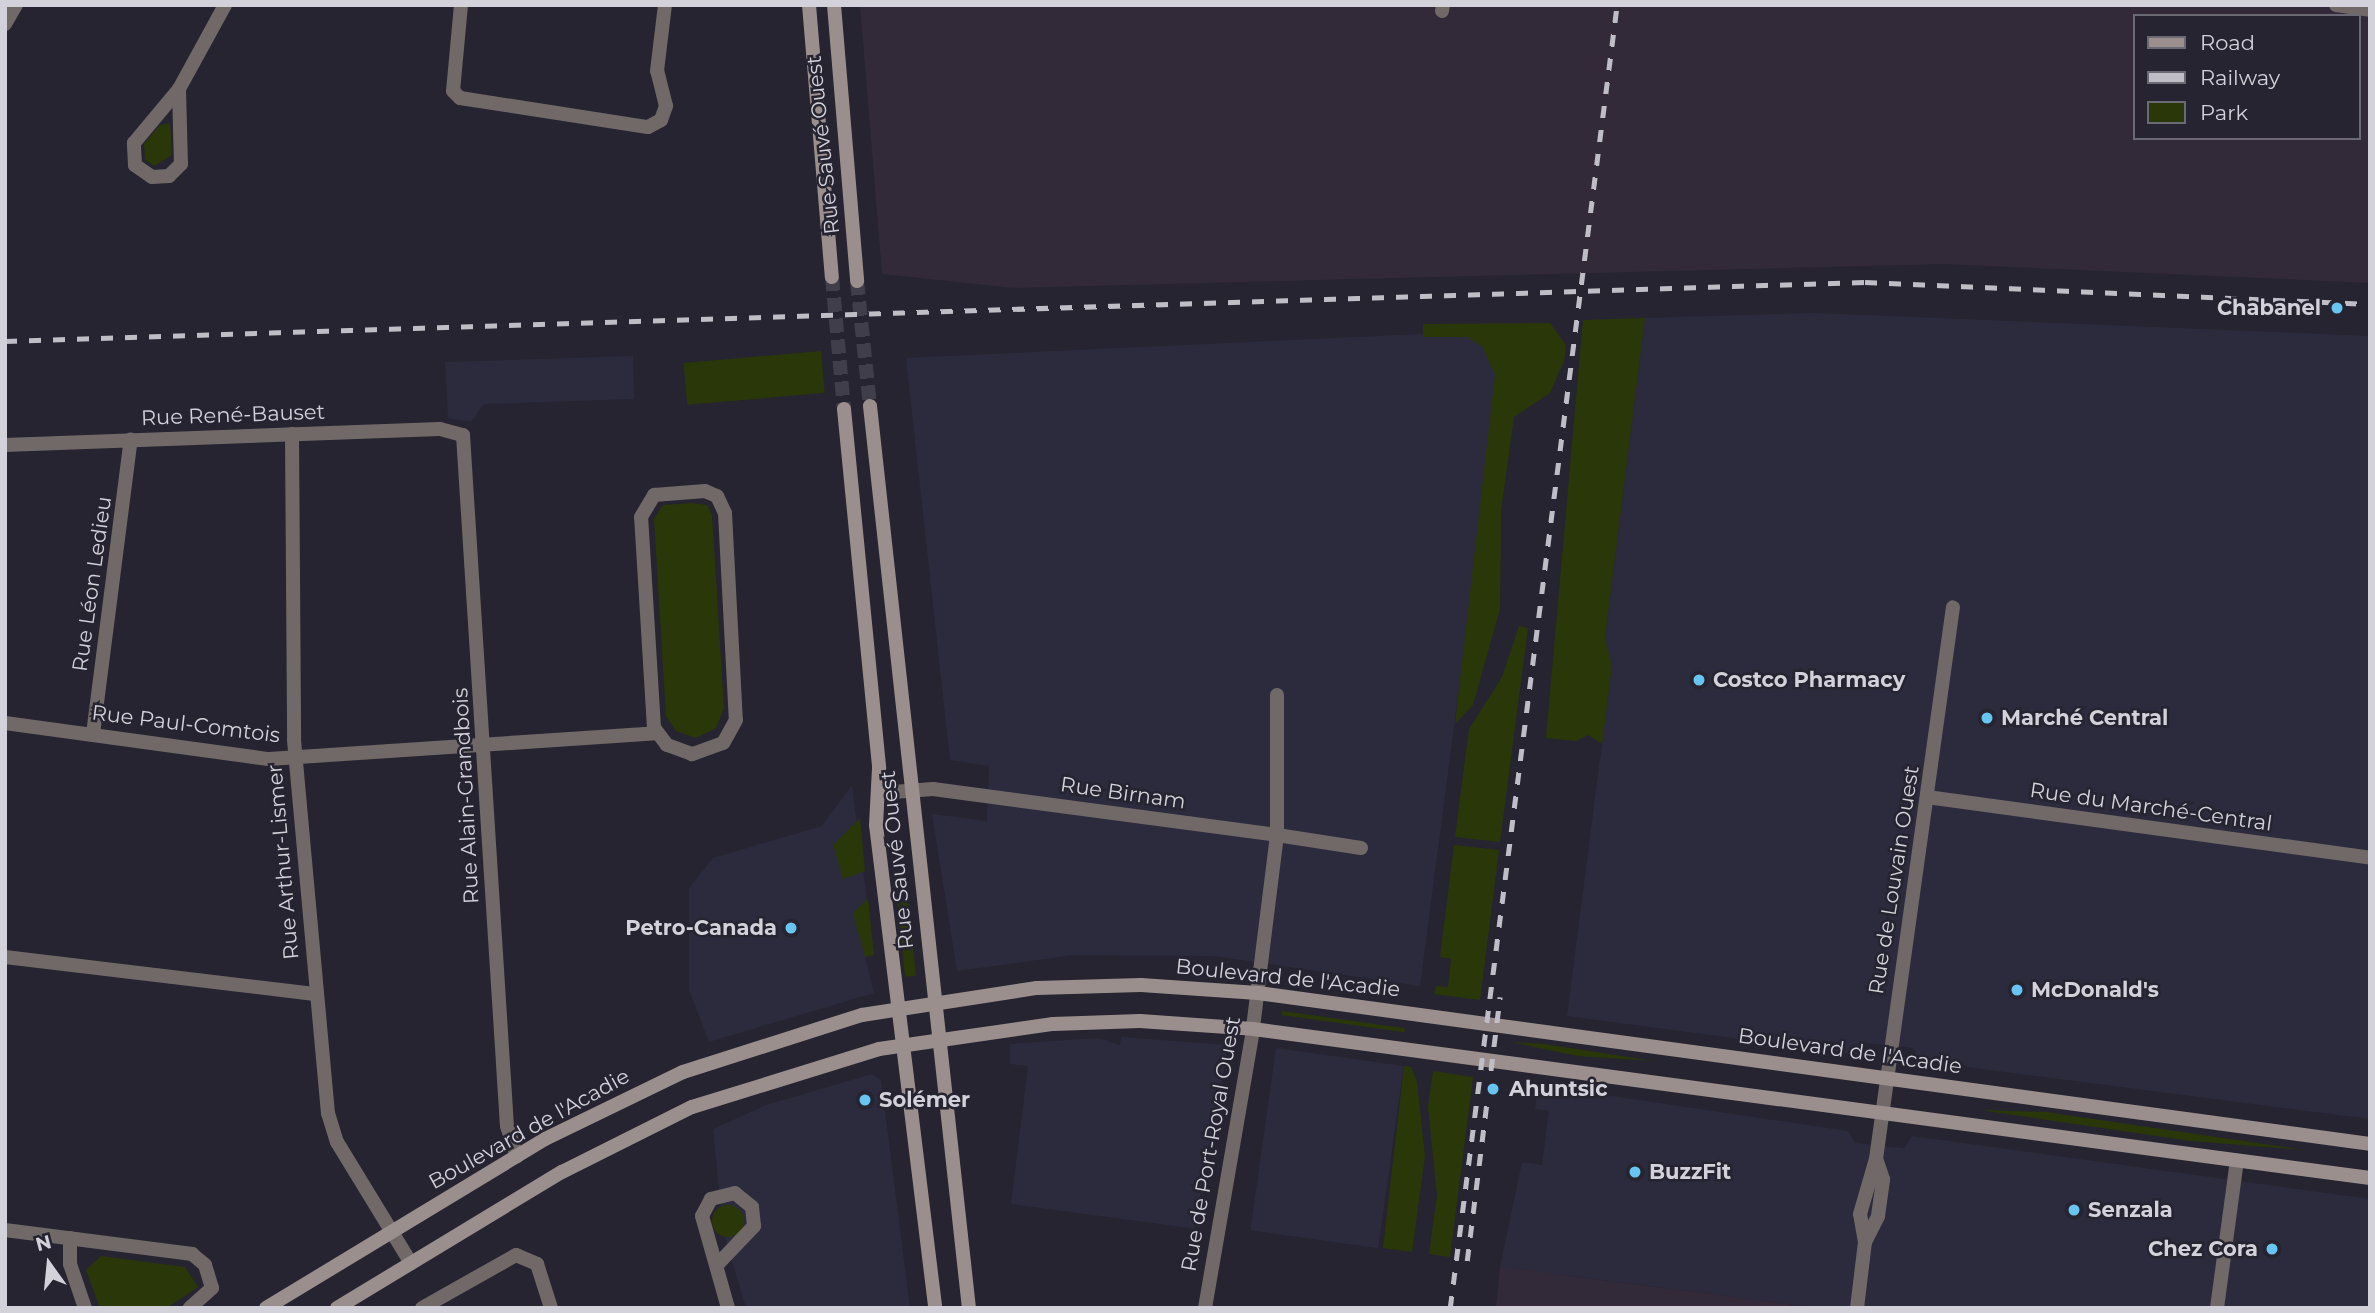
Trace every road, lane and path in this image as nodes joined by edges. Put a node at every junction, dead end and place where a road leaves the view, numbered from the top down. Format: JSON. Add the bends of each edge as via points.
{"nodes":[{"id":1,"x":16,"y":5,"type":"edge"},
{"id":2,"x":225,"y":5,"type":"edge"},
{"id":3,"x":461,"y":5,"type":"edge"},
{"id":4,"x":665,"y":5,"type":"edge"},
{"id":5,"x":809,"y":5,"type":"edge"},
{"id":6,"x":834,"y":5,"type":"edge"},
{"id":7,"x":2336,"y":5,"type":"edge"},
{"id":8,"x":2370,"y":10,"type":"edge"},
{"id":9,"x":5,"y":24,"type":"edge"},
{"id":10,"x":179,"y":89,"type":"junction"},
{"id":11,"x":832,"y":277,"type":"tunnel mouth"},
{"id":12,"x":857,"y":281,"type":"tunnel mouth"},
{"id":13,"x":870,"y":406,"type":"tunnel mouth"},
{"id":14,"x":844,"y":409,"type":"tunnel mouth"},
{"id":15,"x":460,"y":433,"type":"joint"},
{"id":16,"x":292,"y":434,"type":"junction"},
{"id":17,"x":131,"y":439,"type":"junction"},
{"id":18,"x":5,"y":445,"type":"edge"},
{"id":19,"x":1952,"y":607,"type":"dead end"},
{"id":20,"x":1277,"y":695,"type":"dead end"},
{"id":21,"x":5,"y":723,"type":"edge"},
{"id":22,"x":656,"y":733,"type":"junction"},
{"id":23,"x":93,"y":734,"type":"junction"},
{"id":24,"x":484,"y":747,"type":"junction"},
{"id":25,"x":295,"y":758,"type":"junction"},
{"id":26,"x":910,"y":789,"type":"junction"},
{"id":27,"x":880,"y":793,"type":"junction"},
{"id":28,"x":1927,"y":797,"type":"junction"},
{"id":29,"x":1278,"y":835,"type":"junction"},
{"id":30,"x":1361,"y":848,"type":"dead end"},
{"id":31,"x":2370,"y":858,"type":"edge"},
{"id":32,"x":5,"y":957,"type":"edge"},
{"id":33,"x":1258,"y":993,"type":"junction"},
{"id":34,"x":317,"y":994,"type":"junction"},
{"id":35,"x":934,"y":1001,"type":"junction"},
{"id":36,"x":898,"y":1008,"type":"junction"},
{"id":37,"x":1253,"y":1030,"type":"junction"},
{"id":38,"x":941,"y":1037,"type":"junction"},
{"id":39,"x":902,"y":1045,"type":"junction"},
{"id":40,"x":1887,"y":1077,"type":"junction"},
{"id":41,"x":1882,"y":1112,"type":"junction"},
{"id":42,"x":2370,"y":1144,"type":"edge"},
{"id":43,"x":517,"y":1156,"type":"junction"},
{"id":44,"x":2237,"y":1161,"type":"junction"},
{"id":45,"x":2370,"y":1178,"type":"edge"},
{"id":46,"x":5,"y":1230,"type":"edge"},
{"id":47,"x":393,"y":1231,"type":"junction"},
{"id":48,"x":70,"y":1238,"type":"junction"},
{"id":49,"x":411,"y":1263,"type":"junction"},
{"id":50,"x":717,"y":1265,"type":"junction"},
{"id":51,"x":85,"y":1308,"type":"edge"},
{"id":52,"x":190,"y":1308,"type":"edge"},
{"id":53,"x":266,"y":1308,"type":"edge"},
{"id":54,"x":337,"y":1308,"type":"edge"},
{"id":55,"x":422,"y":1308,"type":"edge"},
{"id":56,"x":551,"y":1308,"type":"edge"},
{"id":57,"x":728,"y":1308,"type":"edge"},
{"id":58,"x":934,"y":1308,"type":"edge"},
{"id":59,"x":970,"y":1308,"type":"edge"},
{"id":60,"x":1205,"y":1308,"type":"edge"},
{"id":61,"x":1857,"y":1308,"type":"edge"},
{"id":62,"x":2217,"y":1308,"type":"edge"}],
"edges":[{"from":1,"to":9,"type":"street"},
{"from":2,"to":10,"type":"street"},
{"from":3,"to":4,"type":"street","via":[[453,91],[460,98],[648,127],[661,120],[666,106],[657,71]]},
{"from":5,"to":11,"type":"main road","name":"Rue Sauvé Ouest"},
{"from":6,"to":12,"type":"main road","name":"Rue Sauvé Ouest"},
{"from":7,"to":8,"type":"street"},
{"from":10,"to":10,"type":"street","via":[[132,147],[137,169],[152,177],[169,176],[181,164]]},
{"from":13,"to":26,"type":"main road","name":"Rue Sauvé Ouest"},
{"from":14,"to":27,"type":"main road","name":"Rue Sauvé Ouest"},
{"from":15,"to":16,"type":"street","name":"Rue René-Bauset"},
{"from":15,"to":24,"type":"street","name":"Rue Alain-Grandbois"},
{"from":16,"to":17,"type":"street","name":"Rue René-Bauset"},
{"from":16,"to":25,"type":"street","name":"Rue Arthur-Lismer"},
{"from":17,"to":18,"type":"street","name":"Rue René-Bauset"},
{"from":17,"to":23,"type":"street","name":"Rue Léon Ledieu"},
{"from":19,"to":28,"type":"street","name":"Rue de Louvain Ouest"},
{"from":20,"to":29,"type":"street","name":"Rue de Port-Royal Ouest"},
{"from":21,"to":23,"type":"street","name":"Rue Paul-Comtois"},
{"from":22,"to":22,"type":"street","via":[[674,749],[701,753],[723,743],[736,720],[725,513],[717,496],[705,491],[657,494],[642,512]]},
{"from":22,"to":24,"type":"street","name":"Rue Paul-Comtois"},
{"from":23,"to":25,"type":"street","name":"Rue Paul-Comtois"},
{"from":24,"to":25,"type":"street","name":"Rue Paul-Comtois"},
{"from":24,"to":43,"type":"street","name":"Rue Alain-Grandbois","via":[[507,1126]]},
{"from":25,"to":34,"type":"street","name":"Rue Arthur-Lismer"},
{"from":26,"to":27,"type":"street","name":"Rue Birnam"},
{"from":26,"to":29,"type":"street","name":"Rue Birnam"},
{"from":26,"to":35,"type":"main road","name":"Rue Sauvé Ouest"},
{"from":27,"to":36,"type":"main road","name":"Rue Sauvé Ouest","via":[[876,824]]},
{"from":28,"to":31,"type":"street","name":"Rue du Marché-Central"},
{"from":28,"to":40,"type":"street","name":"Rue de Louvain Ouest"},
{"from":29,"to":30,"type":"street","name":"Rue Birnam"},
{"from":29,"to":33,"type":"street","name":"Rue de Port-Royal Ouest"},
{"from":32,"to":34,"type":"street"},
{"from":33,"to":35,"type":"main road","name":"Boulevard de l'Acadie","via":[[1102,985]]},
{"from":33,"to":37,"type":"street","name":"Rue de Port-Royal Ouest"},
{"from":33,"to":40,"type":"main road","name":"Boulevard de l'Acadie"},
{"from":34,"to":47,"type":"street","name":"Rue Arthur-Lismer","via":[[331,1128]]},
{"from":35,"to":36,"type":"main road","name":"Boulevard de l'Acadie"},
{"from":35,"to":38,"type":"main road","name":"Rue Sauvé Ouest"},
{"from":36,"to":39,"type":"main road","name":"Rue Sauvé Ouest"},
{"from":36,"to":43,"type":"main road","name":"Boulevard de l'Acadie","via":[[709,1062]]},
{"from":37,"to":38,"type":"main road","via":[[1098,1021]]},
{"from":37,"to":41,"type":"main road"},
{"from":37,"to":60,"type":"street","name":"Rue de Port-Royal Ouest"},
{"from":38,"to":39,"type":"main road"},
{"from":38,"to":59,"type":"main road","name":"Rue Sauvé Ouest"},
{"from":39,"to":49,"type":"main road","via":[[798,1069],[657,1122]]},
{"from":39,"to":58,"type":"main road","name":"Rue Sauvé Ouest"},
{"from":40,"to":41,"type":"street","name":"Rue de Louvain Ouest"},
{"from":40,"to":42,"type":"main road","name":"Boulevard de l'Acadie"},
{"from":41,"to":44,"type":"main road"},
{"from":41,"to":61,"type":"street","name":"Rue de Louvain Ouest","via":[[1876,1158],[1860,1214],[1865,1241]]},
{"from":43,"to":47,"type":"main road","name":"Boulevard de l'Acadie"},
{"from":44,"to":45,"type":"main road"},
{"from":44,"to":62,"type":"street"},
{"from":46,"to":48,"type":"street"},
{"from":47,"to":49,"type":"street","name":"Rue Arthur-Lismer"},
{"from":47,"to":53,"type":"main road","name":"Boulevard de l'Acadie"},
{"from":48,"to":51,"type":"street","via":[[70,1264]]},
{"from":48,"to":52,"type":"street","via":[[196,1256],[212,1287]]},
{"from":49,"to":54,"type":"main road"},
{"from":50,"to":50,"type":"street","via":[[754,1226],[752,1207],[739,1194],[720,1194],[704,1211]]},
{"from":50,"to":57,"type":"street"},
{"from":55,"to":56,"type":"street","via":[[508,1257],[530,1259]]}]}
